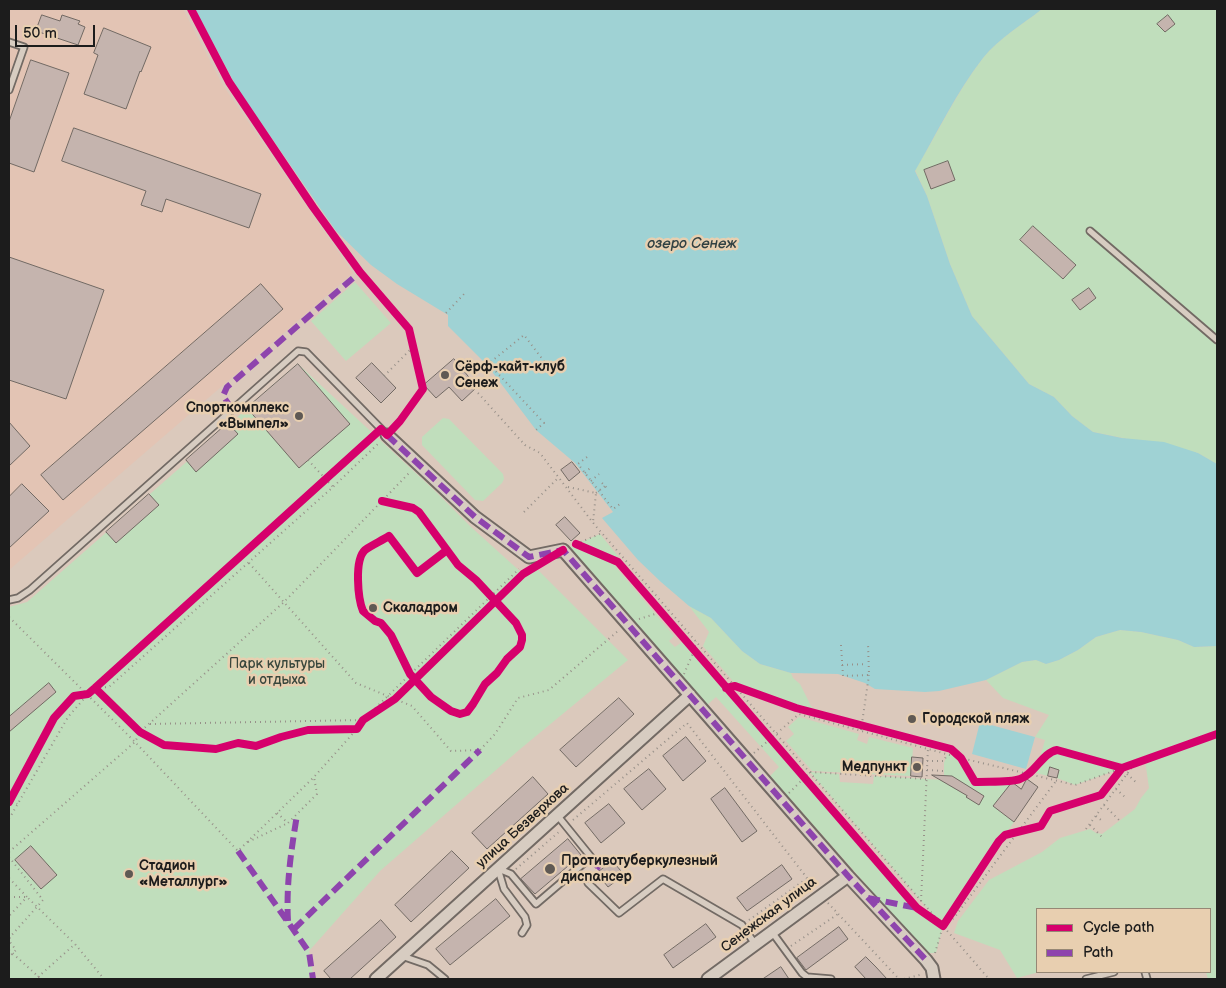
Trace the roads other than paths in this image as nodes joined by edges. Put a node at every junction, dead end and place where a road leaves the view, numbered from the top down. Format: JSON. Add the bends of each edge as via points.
{"nodes":[{"id":1,"x":9,"y":42,"type":"edge"},
{"id":2,"x":9,"y":90,"type":"edge"},
{"id":3,"x":1090,"y":231,"type":"dead end"},
{"id":4,"x":1217,"y":340,"type":"edge"},
{"id":5,"x":387,"y":435,"type":"joint"},
{"id":6,"x":9,"y":600,"type":"edge"},
{"id":7,"x":690,"y":695,"type":"junction"},
{"id":8,"x":557,"y":815,"type":"junction"},
{"id":9,"x":498,"y":868,"type":"junction"},
{"id":10,"x":848,"y":876,"type":"junction"},
{"id":11,"x":588,"y":883,"type":"dead end"},
{"id":12,"x":772,"y":932,"type":"junction"},
{"id":13,"x":522,"y":933,"type":"dead end"},
{"id":14,"x":755,"y":944,"type":"junction"},
{"id":15,"x":402,"y":956,"type":"junction"},
{"id":16,"x":933,"y":973,"type":"edge"},
{"id":17,"x":1110,"y":973,"type":"edge"},
{"id":18,"x":376,"y":979,"type":"edge"},
{"id":19,"x":444,"y":979,"type":"edge"},
{"id":20,"x":708,"y":979,"type":"edge"},
{"id":21,"x":831,"y":979,"type":"edge"},
{"id":22,"x":1086,"y":979,"type":"edge"}],
"edges":[{"from":1,"to":2,"type":"lane","via":[[24,47]]},
{"from":3,"to":4,"type":"lane"},
{"from":5,"to":6,"type":"lane","via":[[306,352],[298,351],[30,590]]},
{"from":5,"to":7,"type":"street","via":[[475,517],[529,557],[563,550]]},
{"from":7,"to":8,"type":"street","name":"улица Безверхова"},
{"from":7,"to":10,"type":"street"},
{"from":8,"to":9,"type":"street","name":"улица Безверхова"},
{"from":8,"to":9,"type":"lane","via":[[591,857],[536,904],[511,874]]},
{"from":9,"to":13,"type":"lane","via":[[504,890],[525,917],[527,925]]},
{"from":9,"to":15,"type":"street","name":"улица Безверхова"},
{"from":10,"to":12,"type":"street","name":"Сенежская улица"},
{"from":10,"to":16,"type":"street"},
{"from":11,"to":14,"type":"lane","via":[[619,912],[663,879],[742,925]]},
{"from":12,"to":14,"type":"street","name":"Сенежская улица"},
{"from":12,"to":21,"type":"lane","via":[[807,977]]},
{"from":14,"to":20,"type":"street","name":"Сенежская улица"},
{"from":15,"to":18,"type":"street","name":"улица Безверхова"},
{"from":15,"to":19,"type":"lane","via":[[428,965]]},
{"from":17,"to":22,"type":"lane"}]}
